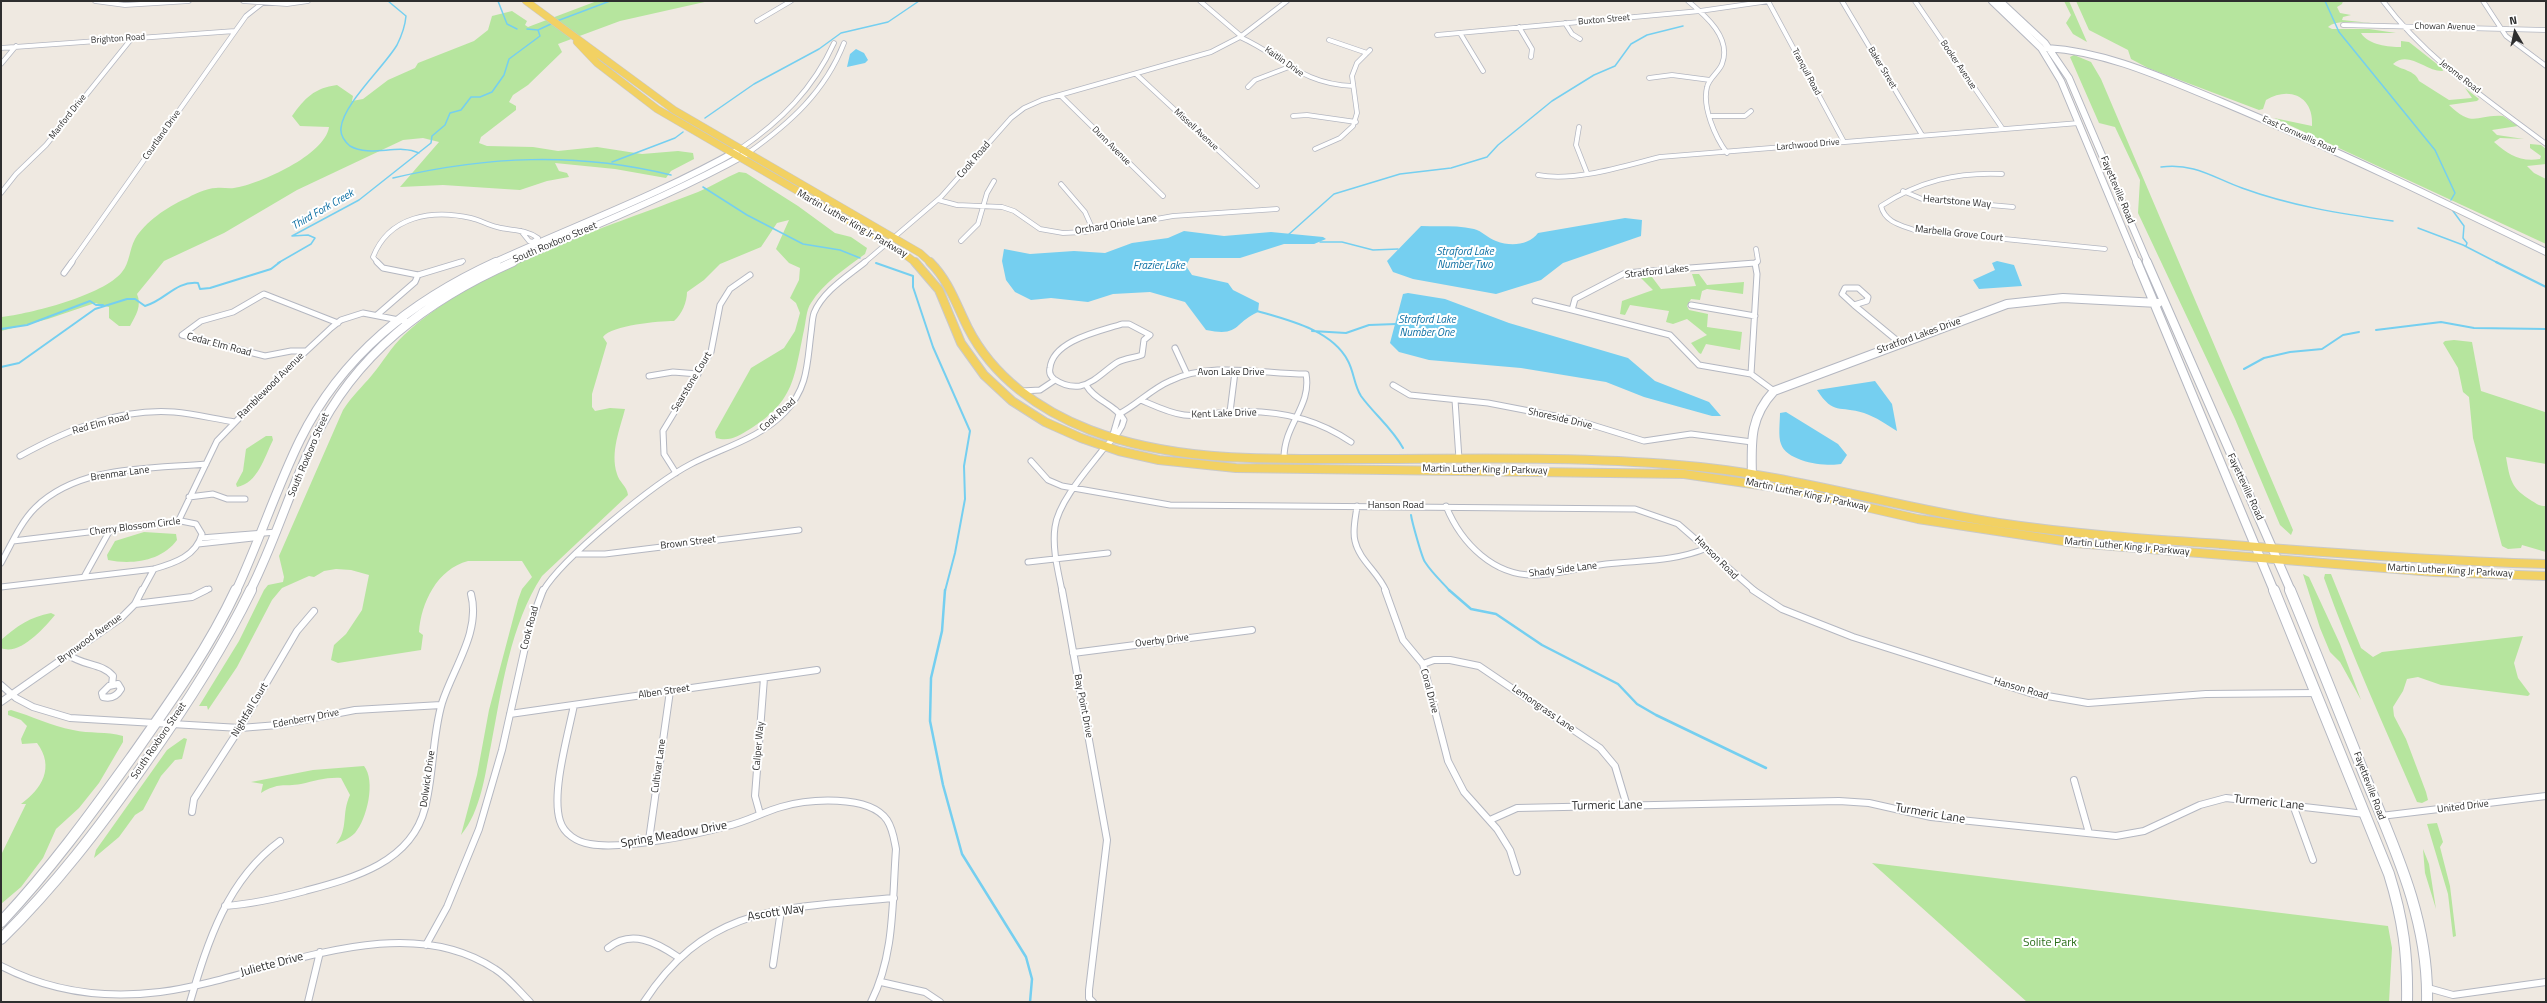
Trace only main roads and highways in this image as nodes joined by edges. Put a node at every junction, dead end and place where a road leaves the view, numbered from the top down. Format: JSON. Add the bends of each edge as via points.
{"nodes":[{"id":1,"x":526,"y":1,"type":"edge"},
{"id":2,"x":533,"y":3,"type":"edge"},
{"id":3,"x":740,"y":153,"type":"junction"},
{"id":4,"x":1752,"y":478,"type":"junction"},
{"id":5,"x":2546,"y":564,"type":"edge"},
{"id":6,"x":2546,"y":576,"type":"edge"}],
"edges":[{"from":1,"to":2,"type":"main road","name":"Martin Luther King Jr Parkway"},
{"from":2,"to":3,"type":"main road","name":"Martin Luther King Jr Parkway","via":[[574,38],[597,63],[642,98]]},
{"from":3,"to":4,"type":"main road","name":"Martin Luther King Jr Parkway","via":[[894,237],[927,258],[945,277],[979,348],[999,372],[1037,403],[1065,419],[1112,438],[1148,448],[1189,455],[1232,458],[1459,459],[1671,464]]},
{"from":3,"to":4,"type":"main road","name":"Martin Luther King Jr Parkway","via":[[911,258],[932,278],[941,292],[961,342],[995,385],[1044,420],[1106,447],[1135,455],[1200,466],[1646,472]]},
{"from":4,"to":5,"type":"main road","name":"Martin Luther King Jr Parkway","via":[[2011,525],[2078,533],[2386,558]]},
{"from":4,"to":6,"type":"main road","name":"Martin Luther King Jr Parkway","via":[[1918,519],[2000,533],[2107,546],[2278,560],[2434,572]]}]}
